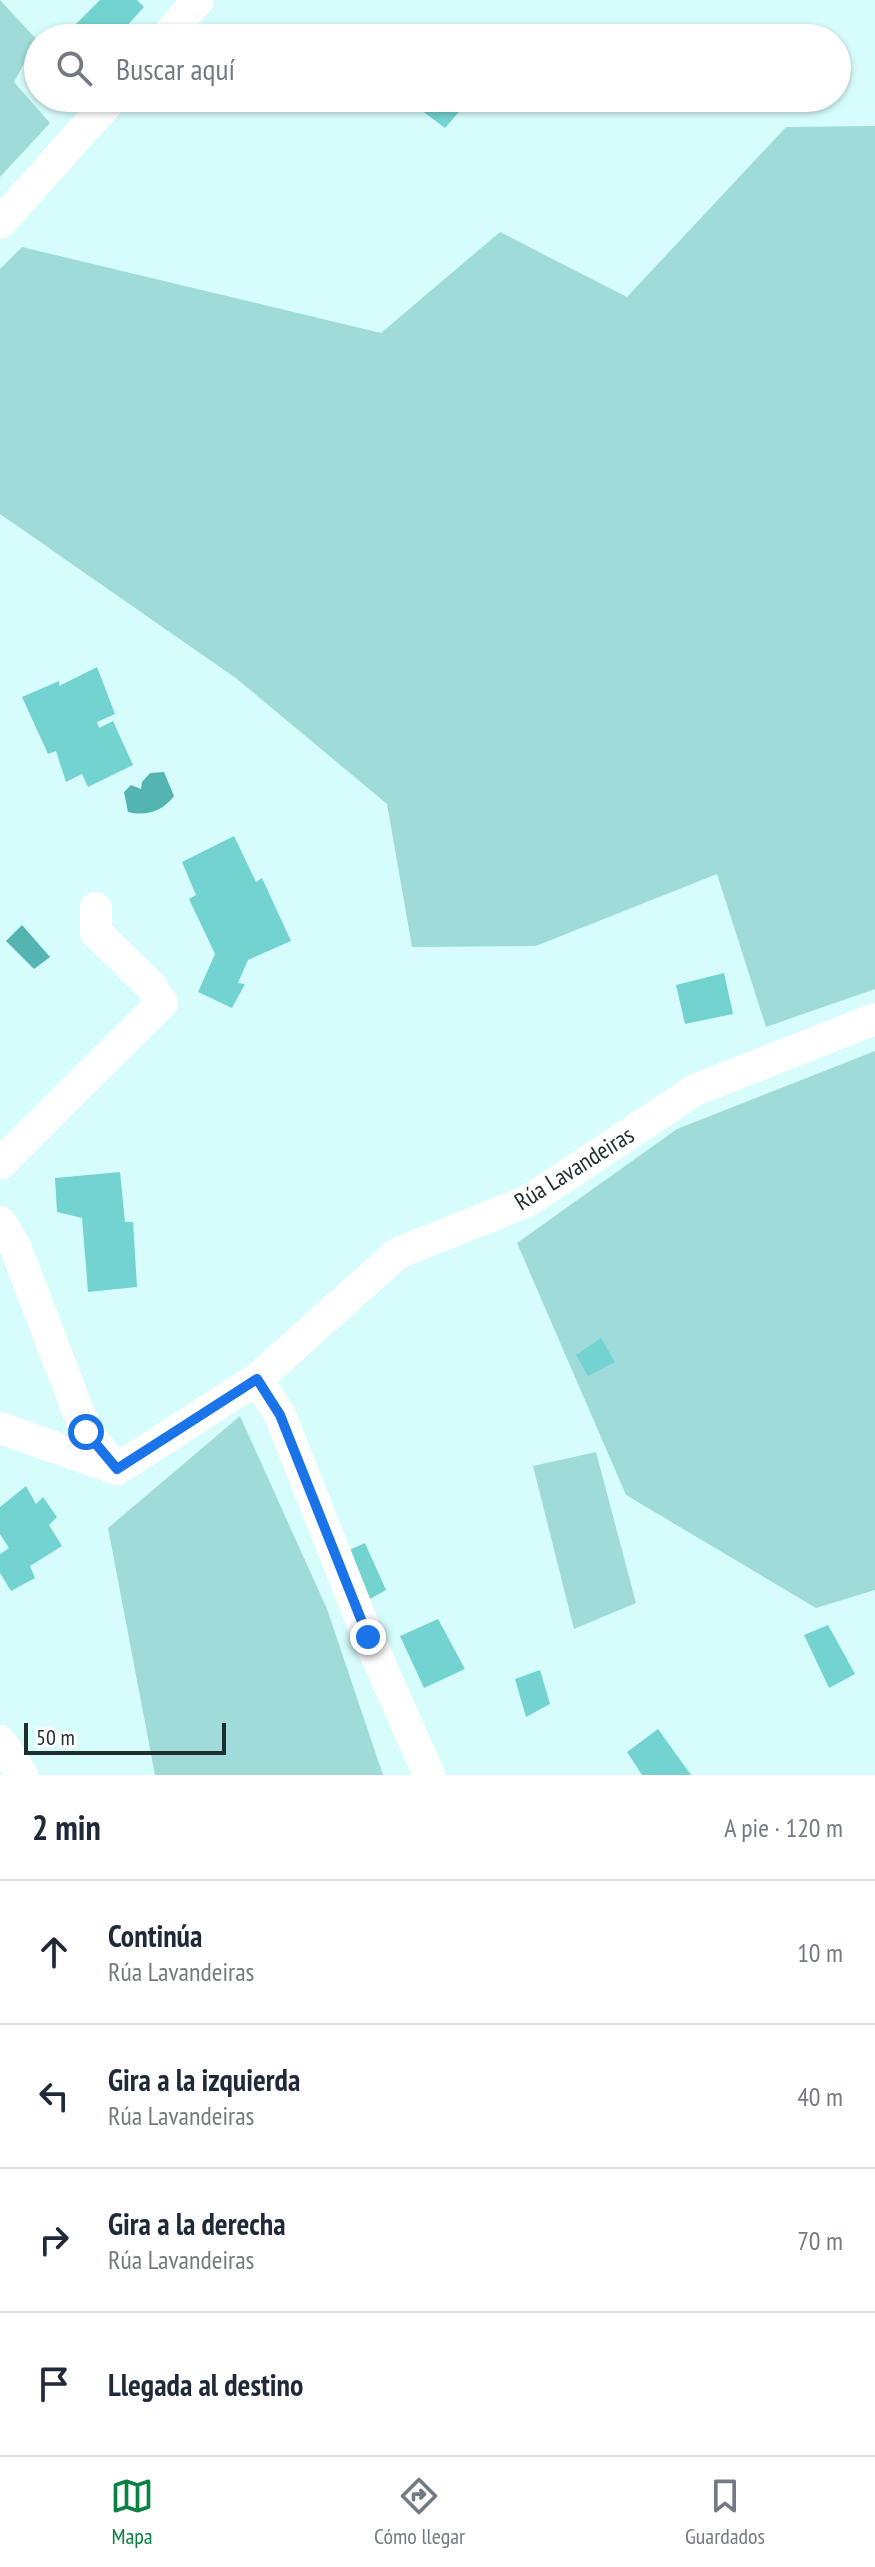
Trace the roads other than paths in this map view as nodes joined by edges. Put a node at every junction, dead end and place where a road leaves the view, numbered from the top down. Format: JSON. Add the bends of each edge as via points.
{"nodes":[{"id":1,"x":198,"y":0,"type":"edge"},
{"id":2,"x":177,"y":24,"type":"edge"},
{"id":3,"x":99,"y":112,"type":"edge"},
{"id":4,"x":0,"y":223,"type":"edge"},
{"id":5,"x":96,"y":908,"type":"dead end"},
{"id":6,"x":875,"y":1019,"type":"edge"},
{"id":7,"x":0,"y":1164,"type":"edge"},
{"id":8,"x":0,"y":1222,"type":"edge"},
{"id":9,"x":257,"y":1379,"type":"junction"},
{"id":10,"x":0,"y":1428,"type":"edge"},
{"id":11,"x":117,"y":1469,"type":"junction"},
{"id":12,"x":0,"y":1741,"type":"edge"},
{"id":13,"x":22,"y":1775,"type":"edge"},
{"id":14,"x":429,"y":1775,"type":"edge"}],
"edges":[{"from":1,"to":2,"type":"street"},
{"from":3,"to":4,"type":"street"},
{"from":5,"to":7,"type":"street","via":[[96,932],[162,1003]]},
{"from":6,"to":9,"type":"street","name":"Rúa Lavandeiras","via":[[695,1090],[528,1201],[398,1253]]},
{"from":8,"to":11,"type":"street","via":[[15,1246],[86,1432]]},
{"from":9,"to":11,"type":"street","name":"Rúa Lavandeiras"},
{"from":9,"to":14,"type":"street","via":[[280,1415]]},
{"from":10,"to":11,"type":"street"},
{"from":12,"to":13,"type":"street"}]}
